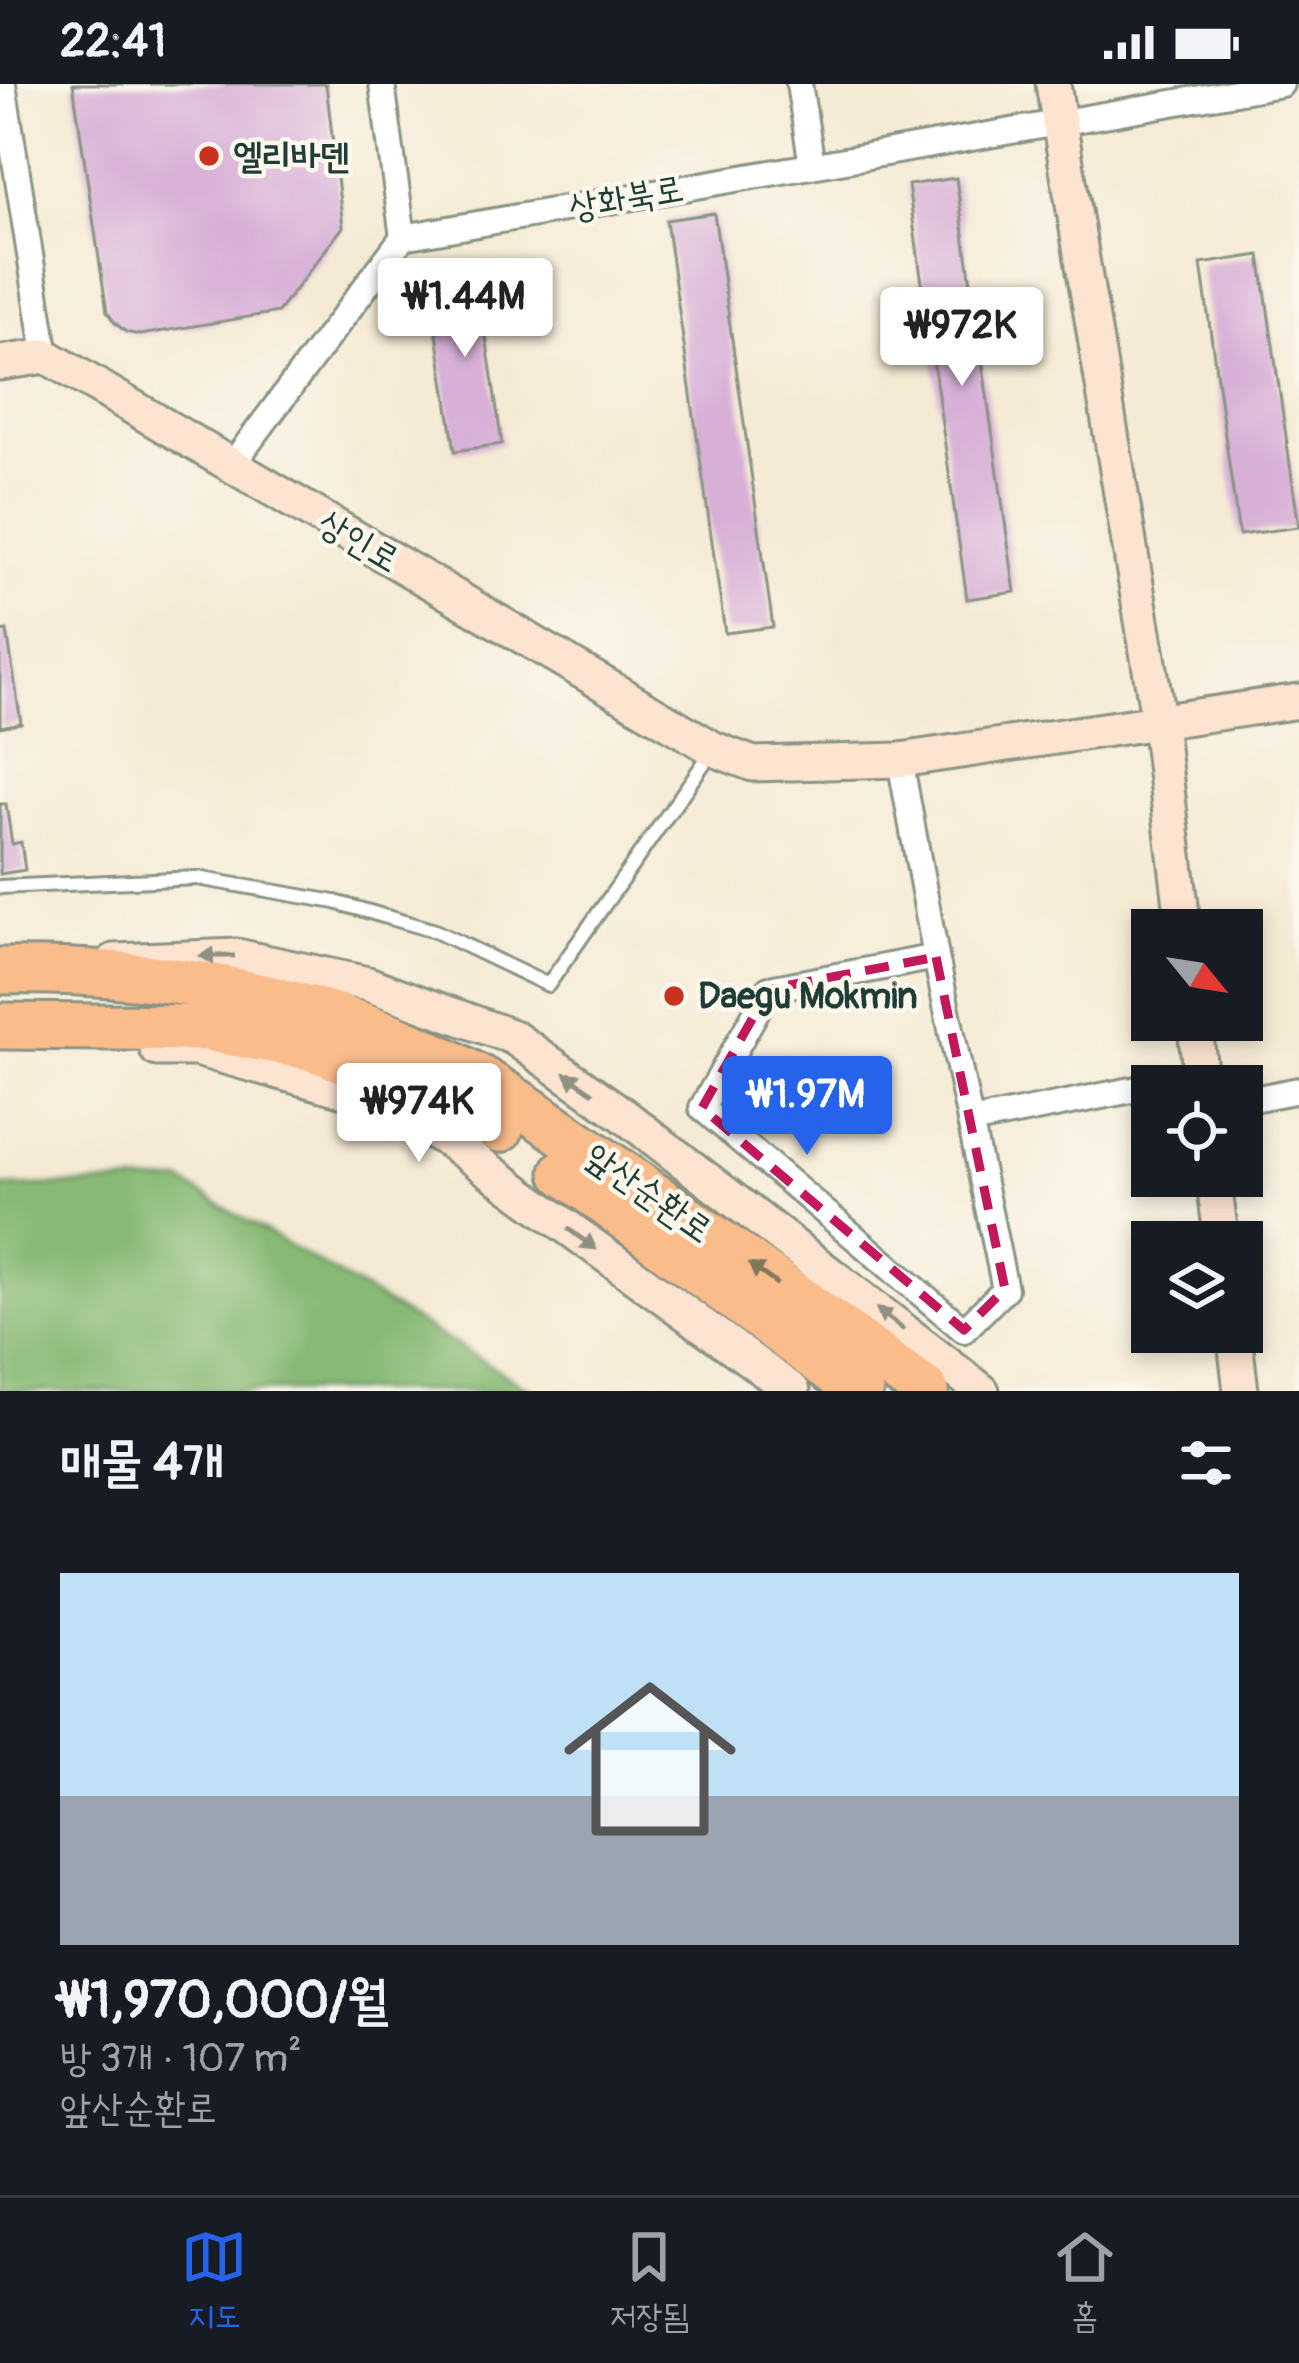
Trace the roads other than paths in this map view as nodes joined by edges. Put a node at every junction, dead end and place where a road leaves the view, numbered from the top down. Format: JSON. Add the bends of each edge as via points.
{"nodes":[{"id":1,"x":3,"y":84,"type":"edge"},
{"id":2,"x":382,"y":84,"type":"edge"},
{"id":3,"x":799,"y":84,"type":"edge"},
{"id":4,"x":1053,"y":84,"type":"edge"},
{"id":5,"x":1281,"y":84,"type":"edge"},
{"id":6,"x":1059,"y":121,"type":"junction"},
{"id":7,"x":812,"y":165,"type":"junction"},
{"id":8,"x":403,"y":237,"type":"junction"},
{"id":9,"x":46,"y":356,"type":"junction"},
{"id":10,"x":0,"y":363,"type":"edge"},
{"id":11,"x":231,"y":466,"type":"junction"},
{"id":12,"x":1299,"y":701,"type":"edge"},
{"id":13,"x":1160,"y":724,"type":"junction"},
{"id":14,"x":714,"y":749,"type":"junction"},
{"id":15,"x":900,"y":760,"type":"junction"},
{"id":16,"x":0,"y":887,"type":"edge"},
{"id":17,"x":1182,"y":909,"type":"edge"},
{"id":18,"x":936,"y":957,"type":"junction"},
{"id":19,"x":10,"y":970,"type":"edge"},
{"id":20,"x":7,"y":1026,"type":"edge"},
{"id":21,"x":1131,"y":1090,"type":"edge"},
{"id":22,"x":1299,"y":1090,"type":"edge"},
{"id":23,"x":1263,"y":1097,"type":"edge"},
{"id":24,"x":970,"y":1121,"type":"junction"},
{"id":25,"x":1236,"y":1353,"type":"edge"},
{"id":26,"x":793,"y":1391,"type":"edge"},
{"id":27,"x":860,"y":1391,"type":"edge"},
{"id":28,"x":926,"y":1391,"type":"edge"},
{"id":29,"x":982,"y":1391,"type":"edge"},
{"id":30,"x":1241,"y":1391,"type":"edge"}],
"edges":[{"from":1,"to":9,"type":"street"},
{"from":2,"to":8,"type":"street"},
{"from":3,"to":7,"type":"street"},
{"from":4,"to":6,"type":"street"},
{"from":5,"to":6,"type":"street","name":"상화북로"},
{"from":6,"to":7,"type":"street","name":"상화북로"},
{"from":6,"to":13,"type":"street"},
{"from":7,"to":8,"type":"street","name":"상화북로"},
{"from":8,"to":11,"type":"street"},
{"from":9,"to":10,"type":"street"},
{"from":9,"to":11,"type":"street","name":"상인로"},
{"from":11,"to":14,"type":"street","name":"상인로"},
{"from":12,"to":13,"type":"street","name":"상인로"},
{"from":13,"to":15,"type":"street","name":"상인로"},
{"from":13,"to":17,"type":"street"},
{"from":14,"to":15,"type":"street","name":"상인로","via":[[753,764]]},
{"from":14,"to":16,"type":"lane","via":[[548,985],[435,931],[312,898],[197,878]]},
{"from":15,"to":18,"type":"street"},
{"from":18,"to":24,"type":"street"},
{"from":18,"to":24,"type":"street","via":[[769,989],[702,1108],[964,1330],[1005,1289]]},
{"from":28,"to":19,"type":"highway","name":"앞산순환로","one_way":true,"via":[[475,1076],[370,1029],[262,998],[163,980]]},
{"from":29,"to":19,"type":"street","one_way":true,"via":[[513,1036],[368,983],[237,956]]},
{"from":20,"to":26,"type":"street","one_way":true,"via":[[84,1048],[196,1049],[358,1094],[446,1139]]},
{"from":20,"to":27,"type":"highway","name":"앞산순환로","via":[[206,1028],[310,1047],[465,1105]]},
{"from":21,"to":24,"type":"street"},
{"from":22,"to":23,"type":"street"},
{"from":25,"to":30,"type":"street"}]}
